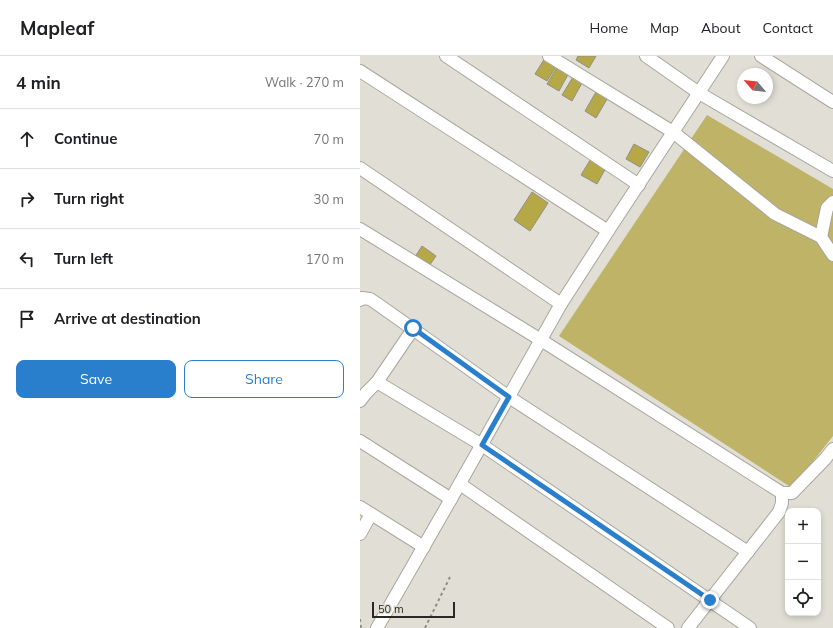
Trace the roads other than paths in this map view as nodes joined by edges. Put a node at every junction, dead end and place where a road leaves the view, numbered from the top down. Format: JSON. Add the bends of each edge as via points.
{"nodes":[{"id":1,"x":446,"y":56,"type":"edge"},
{"id":2,"x":550,"y":56,"type":"edge"},
{"id":3,"x":646,"y":56,"type":"edge"},
{"id":4,"x":723,"y":56,"type":"edge"},
{"id":5,"x":761,"y":56,"type":"edge"},
{"id":6,"x":779,"y":61,"type":"edge"},
{"id":7,"x":360,"y":71,"type":"edge"},
{"id":8,"x":699,"y":93,"type":"junction"},
{"id":9,"x":833,"y":102,"type":"edge"},
{"id":10,"x":673,"y":132,"type":"junction"},
{"id":11,"x":360,"y":168,"type":"edge"},
{"id":12,"x":833,"y":171,"type":"edge"},
{"id":13,"x":639,"y":185,"type":"junction"},
{"id":14,"x":833,"y":202,"type":"edge"},
{"id":15,"x":360,"y":229,"type":"edge"},
{"id":16,"x":608,"y":231,"type":"junction"},
{"id":17,"x":820,"y":237,"type":"junction"},
{"id":18,"x":833,"y":255,"type":"edge"},
{"id":19,"x":360,"y":300,"type":"edge"},
{"id":20,"x":561,"y":304,"type":"junction"},
{"id":21,"x":413,"y":328,"type":"junction"},
{"id":22,"x":541,"y":340,"type":"junction"},
{"id":23,"x":377,"y":382,"type":"junction"},
{"id":24,"x":509,"y":397,"type":"junction"},
{"id":25,"x":360,"y":401,"type":"edge"},
{"id":26,"x":360,"y":441,"type":"edge"},
{"id":27,"x":482,"y":445,"type":"junction"},
{"id":28,"x":833,"y":449,"type":"edge"},
{"id":29,"x":829,"y":462,"type":"edge"},
{"id":30,"x":460,"y":484,"type":"junction"},
{"id":31,"x":782,"y":493,"type":"junction"},
{"id":32,"x":452,"y":499,"type":"junction"},
{"id":33,"x":360,"y":507,"type":"edge"},
{"id":34,"x":371,"y":514,"type":"junction"},
{"id":35,"x":360,"y":534,"type":"edge"},
{"id":36,"x":424,"y":547,"type":"junction"},
{"id":37,"x":748,"y":552,"type":"junction"},
{"id":38,"x":710,"y":600,"type":"junction"},
{"id":39,"x":377,"y":628,"type":"edge"},
{"id":40,"x":668,"y":628,"type":"edge"},
{"id":41,"x":688,"y":628,"type":"edge"},
{"id":42,"x":750,"y":628,"type":"edge"}],
"edges":[{"from":1,"to":13,"type":"street"},
{"from":2,"to":10,"type":"street"},
{"from":3,"to":8,"type":"street"},
{"from":4,"to":8,"type":"street"},
{"from":5,"to":6,"type":"street"},
{"from":6,"to":9,"type":"street"},
{"from":7,"to":16,"type":"street"},
{"from":8,"to":10,"type":"street"},
{"from":8,"to":12,"type":"street"},
{"from":10,"to":13,"type":"street"},
{"from":10,"to":17,"type":"street","via":[[775,214]]},
{"from":11,"to":20,"type":"street"},
{"from":13,"to":16,"type":"street"},
{"from":14,"to":17,"type":"street","via":[[827,208]]},
{"from":15,"to":22,"type":"street"},
{"from":16,"to":20,"type":"street"},
{"from":17,"to":18,"type":"street"},
{"from":19,"to":21,"type":"street","via":[[370,299]]},
{"from":20,"to":22,"type":"street"},
{"from":21,"to":23,"type":"street"},
{"from":21,"to":24,"type":"street"},
{"from":22,"to":24,"type":"street"},
{"from":22,"to":31,"type":"street"},
{"from":23,"to":25,"type":"street"},
{"from":23,"to":27,"type":"street"},
{"from":24,"to":27,"type":"street"},
{"from":24,"to":37,"type":"street"},
{"from":26,"to":32,"type":"street"},
{"from":27,"to":30,"type":"street"},
{"from":27,"to":38,"type":"street"},
{"from":28,"to":29,"type":"street"},
{"from":29,"to":31,"type":"street","via":[[792,493]]},
{"from":30,"to":32,"type":"street"},
{"from":30,"to":40,"type":"street"},
{"from":31,"to":37,"type":"street","via":[[779,512]]},
{"from":32,"to":36,"type":"street"},
{"from":33,"to":34,"type":"street"},
{"from":34,"to":35,"type":"street"},
{"from":34,"to":36,"type":"street"},
{"from":36,"to":39,"type":"street"},
{"from":37,"to":38,"type":"street"},
{"from":38,"to":41,"type":"street"},
{"from":38,"to":42,"type":"street"}]}
